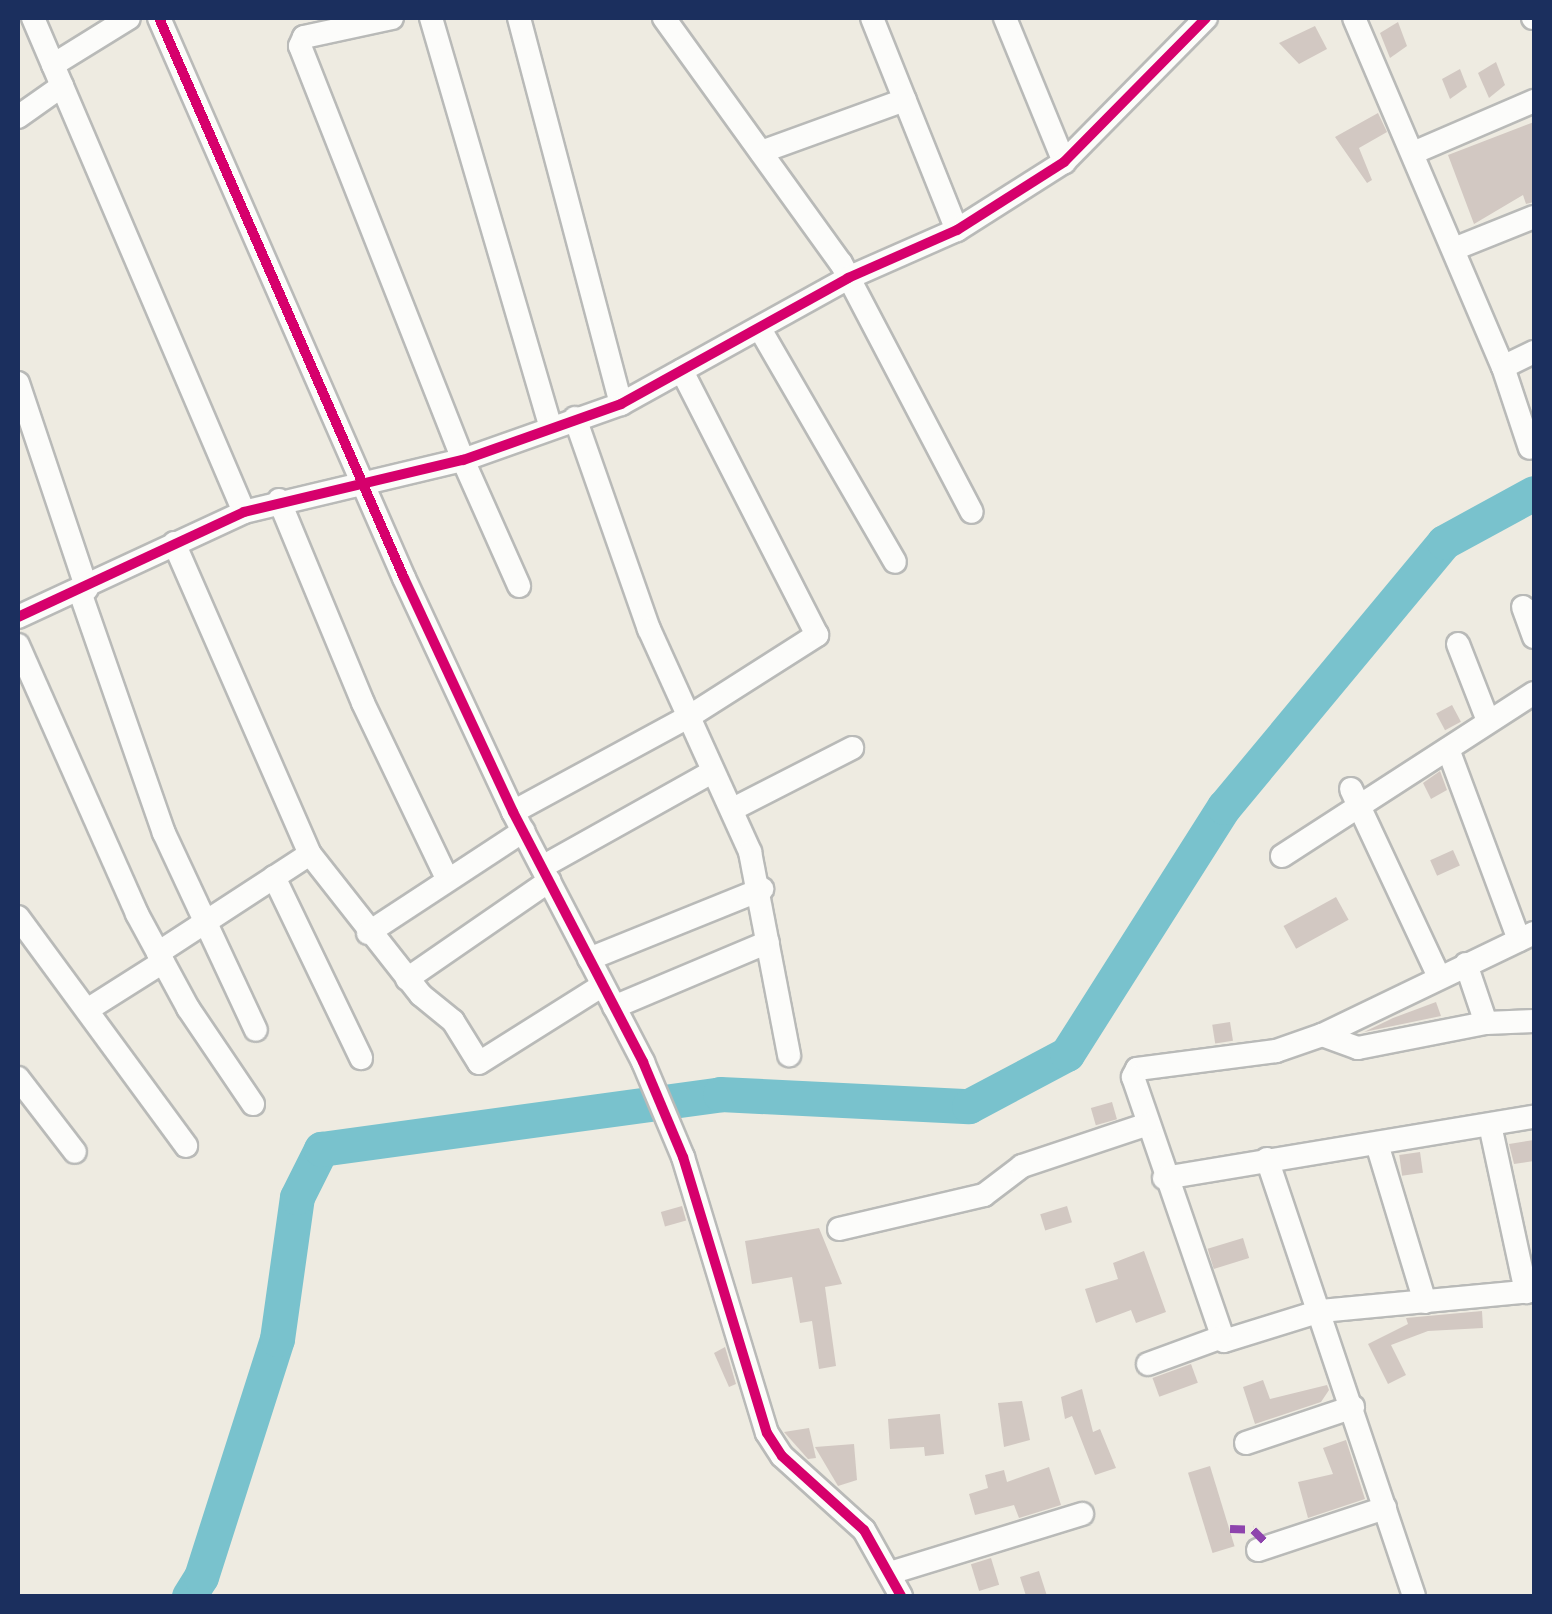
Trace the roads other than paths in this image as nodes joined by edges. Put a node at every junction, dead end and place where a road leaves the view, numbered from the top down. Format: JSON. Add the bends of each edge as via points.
{"nodes":[{"id":1,"x":33,"y":18,"type":"edge"},
{"id":2,"x":129,"y":18,"type":"edge"},
{"id":3,"x":159,"y":18,"type":"edge"},
{"id":4,"x":392,"y":18,"type":"edge"},
{"id":5,"x":432,"y":18,"type":"edge"},
{"id":6,"x":520,"y":18,"type":"edge"},
{"id":7,"x":664,"y":18,"type":"edge"},
{"id":8,"x":872,"y":18,"type":"edge"},
{"id":9,"x":1005,"y":18,"type":"edge"},
{"id":10,"x":1206,"y":18,"type":"edge"},
{"id":11,"x":1354,"y":18,"type":"edge"},
{"id":12,"x":57,"y":76,"type":"junction"},
{"id":13,"x":906,"y":100,"type":"junction"},
{"id":14,"x":1534,"y":101,"type":"edge"},
{"id":15,"x":18,"y":117,"type":"edge"},
{"id":16,"x":761,"y":152,"type":"junction"},
{"id":17,"x":1413,"y":153,"type":"junction"},
{"id":18,"x":1064,"y":162,"type":"junction"},
{"id":19,"x":1534,"y":218,"type":"edge"},
{"id":20,"x":958,"y":230,"type":"junction"},
{"id":21,"x":1454,"y":249,"type":"junction"},
{"id":22,"x":848,"y":278,"type":"junction"},
{"id":23,"x":760,"y":329,"type":"junction"},
{"id":24,"x":1534,"y":352,"type":"edge"},
{"id":25,"x":1503,"y":367,"type":"junction"},
{"id":26,"x":682,"y":371,"type":"junction"},
{"id":27,"x":18,"y":383,"type":"edge"},
{"id":28,"x":621,"y":404,"type":"junction"},
{"id":29,"x":575,"y":418,"type":"junction"},
{"id":30,"x":550,"y":424,"type":"junction"},
{"id":31,"x":1530,"y":448,"type":"dead end"},
{"id":32,"x":463,"y":460,"type":"junction"},
{"id":33,"x":360,"y":480,"type":"junction"},
{"id":34,"x":278,"y":500,"type":"junction"},
{"id":35,"x":244,"y":512,"type":"junction"},
{"id":36,"x":972,"y":512,"type":"dead end"},
{"id":37,"x":174,"y":543,"type":"junction"},
{"id":38,"x":895,"y":562,"type":"dead end"},
{"id":39,"x":520,"y":586,"type":"dead end"},
{"id":40,"x":84,"y":590,"type":"junction"},
{"id":41,"x":1523,"y":607,"type":"dead end"},
{"id":42,"x":18,"y":617,"type":"edge"},
{"id":43,"x":1534,"y":638,"type":"edge"},
{"id":44,"x":1458,"y":644,"type":"dead end"},
{"id":45,"x":18,"y":645,"type":"edge"},
{"id":46,"x":1534,"y":693,"type":"edge"},
{"id":47,"x":690,"y":716,"type":"junction"},
{"id":48,"x":1488,"y":722,"type":"junction"},
{"id":49,"x":852,"y":748,"type":"dead end"},
{"id":50,"x":1448,"y":749,"type":"junction"},
{"id":51,"x":712,"y":772,"type":"junction"},
{"id":52,"x":1355,"y":798,"type":"junction"},
{"id":53,"x":733,"y":809,"type":"junction"},
{"id":54,"x":518,"y":821,"type":"junction"},
{"id":55,"x":310,"y":854,"type":"junction"},
{"id":56,"x":1282,"y":856,"type":"dead end"},
{"id":57,"x":546,"y":874,"type":"junction"},
{"id":58,"x":274,"y":877,"type":"junction"},
{"id":59,"x":447,"y":878,"type":"junction"},
{"id":60,"x":762,"y":889,"type":"junction"},
{"id":61,"x":18,"y":917,"type":"edge"},
{"id":62,"x":202,"y":923,"type":"junction"},
{"id":63,"x":368,"y":933,"type":"junction"},
{"id":64,"x":1527,"y":937,"type":"edge"},
{"id":65,"x":768,"y":942,"type":"junction"},
{"id":66,"x":160,"y":958,"type":"junction"},
{"id":67,"x":590,"y":959,"type":"junction"},
{"id":68,"x":1466,"y":964,"type":"junction"},
{"id":69,"x":1439,"y":977,"type":"junction"},
{"id":70,"x":407,"y":979,"type":"junction"},
{"id":71,"x":603,"y":985,"type":"junction"},
{"id":72,"x":614,"y":1007,"type":"junction"},
{"id":73,"x":88,"y":1010,"type":"junction"},
{"id":74,"x":1534,"y":1022,"type":"edge"},
{"id":75,"x":1486,"y":1023,"type":"junction"},
{"id":76,"x":256,"y":1030,"type":"dead end"},
{"id":77,"x":1322,"y":1035,"type":"junction"},
{"id":78,"x":789,"y":1055,"type":"dead end"},
{"id":79,"x":361,"y":1058,"type":"dead end"},
{"id":80,"x":18,"y":1078,"type":"edge"},
{"id":81,"x":253,"y":1104,"type":"dead end"},
{"id":82,"x":1534,"y":1117,"type":"edge"},
{"id":83,"x":1148,"y":1124,"type":"junction"},
{"id":84,"x":1490,"y":1125,"type":"junction"},
{"id":85,"x":1377,"y":1144,"type":"junction"},
{"id":86,"x":186,"y":1146,"type":"dead end"},
{"id":87,"x":75,"y":1152,"type":"dead end"},
{"id":88,"x":1268,"y":1159,"type":"junction"},
{"id":89,"x":1164,"y":1178,"type":"junction"},
{"id":90,"x":839,"y":1229,"type":"dead end"},
{"id":91,"x":1530,"y":1291,"type":"edge"},
{"id":92,"x":1424,"y":1302,"type":"junction"},
{"id":93,"x":1321,"y":1310,"type":"junction"},
{"id":94,"x":1219,"y":1338,"type":"junction"},
{"id":95,"x":1148,"y":1364,"type":"dead end"},
{"id":96,"x":1352,"y":1407,"type":"junction"},
{"id":97,"x":1246,"y":1443,"type":"dead end"},
{"id":98,"x":1385,"y":1508,"type":"junction"},
{"id":99,"x":1082,"y":1514,"type":"dead end"},
{"id":100,"x":1258,"y":1550,"type":"dead end"},
{"id":101,"x":890,"y":1573,"type":"junction"},
{"id":102,"x":901,"y":1596,"type":"edge"},
{"id":103,"x":1414,"y":1596,"type":"edge"}],
"edges":[{"from":1,"to":12,"type":"street"},
{"from":2,"to":12,"type":"street"},
{"from":3,"to":33,"type":"street"},
{"from":4,"to":32,"type":"street","via":[[304,37],[300,46]]},
{"from":5,"to":30,"type":"street"},
{"from":6,"to":28,"type":"street"},
{"from":7,"to":16,"type":"street"},
{"from":8,"to":13,"type":"street"},
{"from":9,"to":18,"type":"street"},
{"from":10,"to":18,"type":"street"},
{"from":11,"to":17,"type":"street"},
{"from":12,"to":15,"type":"street"},
{"from":12,"to":35,"type":"street"},
{"from":13,"to":16,"type":"street"},
{"from":13,"to":20,"type":"street"},
{"from":14,"to":17,"type":"street"},
{"from":16,"to":22,"type":"street"},
{"from":17,"to":21,"type":"street"},
{"from":18,"to":20,"type":"street"},
{"from":19,"to":21,"type":"street"},
{"from":20,"to":22,"type":"street"},
{"from":21,"to":25,"type":"street"},
{"from":22,"to":23,"type":"street"},
{"from":22,"to":36,"type":"street"},
{"from":23,"to":26,"type":"street"},
{"from":23,"to":38,"type":"street"},
{"from":24,"to":25,"type":"street"},
{"from":25,"to":31,"type":"street"},
{"from":26,"to":28,"type":"street"},
{"from":26,"to":47,"type":"street","via":[[817,635]]},
{"from":27,"to":40,"type":"street"},
{"from":28,"to":29,"type":"street"},
{"from":29,"to":30,"type":"street"},
{"from":29,"to":47,"type":"street","via":[[649,629]]},
{"from":30,"to":32,"type":"street"},
{"from":32,"to":33,"type":"street"},
{"from":32,"to":39,"type":"street"},
{"from":33,"to":34,"type":"street"},
{"from":33,"to":54,"type":"street"},
{"from":34,"to":35,"type":"street"},
{"from":34,"to":59,"type":"street","via":[[363,703]]},
{"from":35,"to":37,"type":"street"},
{"from":37,"to":40,"type":"street"},
{"from":37,"to":55,"type":"street"},
{"from":40,"to":42,"type":"street"},
{"from":40,"to":62,"type":"street"},
{"from":41,"to":43,"type":"street"},
{"from":44,"to":48,"type":"street"},
{"from":45,"to":66,"type":"street"},
{"from":46,"to":48,"type":"street"},
{"from":47,"to":51,"type":"street"},
{"from":47,"to":54,"type":"street"},
{"from":48,"to":50,"type":"street"},
{"from":49,"to":53,"type":"street"},
{"from":50,"to":52,"type":"street"},
{"from":50,"to":64,"type":"street"},
{"from":51,"to":53,"type":"street"},
{"from":51,"to":57,"type":"street"},
{"from":52,"to":56,"type":"street"},
{"from":52,"to":69,"type":"street"},
{"from":53,"to":60,"type":"street"},
{"from":54,"to":57,"type":"street"},
{"from":54,"to":59,"type":"street"},
{"from":55,"to":58,"type":"street"},
{"from":55,"to":63,"type":"street"},
{"from":57,"to":67,"type":"street"},
{"from":57,"to":70,"type":"street"},
{"from":58,"to":62,"type":"street"},
{"from":58,"to":79,"type":"street"},
{"from":59,"to":63,"type":"street"},
{"from":60,"to":65,"type":"street"},
{"from":60,"to":67,"type":"street"},
{"from":61,"to":73,"type":"street"},
{"from":62,"to":66,"type":"street"},
{"from":62,"to":76,"type":"street"},
{"from":63,"to":70,"type":"street"},
{"from":64,"to":68,"type":"street"},
{"from":65,"to":72,"type":"street"},
{"from":65,"to":78,"type":"street"},
{"from":66,"to":73,"type":"street"},
{"from":66,"to":81,"type":"street"},
{"from":67,"to":71,"type":"street"},
{"from":68,"to":69,"type":"street"},
{"from":68,"to":75,"type":"street"},
{"from":69,"to":77,"type":"street"},
{"from":70,"to":71,"type":"street","via":[[453,1020],[485,1064]]},
{"from":71,"to":72,"type":"street"},
{"from":72,"to":101,"type":"street","via":[[683,1157],[767,1433],[782,1456],[864,1530]]},
{"from":73,"to":86,"type":"street"},
{"from":74,"to":75,"type":"street"},
{"from":75,"to":77,"type":"street","via":[[1358,1048]]},
{"from":77,"to":83,"type":"street","via":[[1276,1051],[1136,1069]]},
{"from":80,"to":87,"type":"street"},
{"from":82,"to":84,"type":"street"},
{"from":83,"to":89,"type":"street"},
{"from":83,"to":90,"type":"street","via":[[1022,1166],[984,1195]]},
{"from":84,"to":85,"type":"street"},
{"from":84,"to":91,"type":"street"},
{"from":85,"to":88,"type":"street"},
{"from":85,"to":92,"type":"street"},
{"from":88,"to":89,"type":"street"},
{"from":88,"to":93,"type":"street"},
{"from":89,"to":94,"type":"street"},
{"from":91,"to":92,"type":"street"},
{"from":92,"to":93,"type":"street"},
{"from":93,"to":94,"type":"street","via":[[1232,1340]]},
{"from":93,"to":96,"type":"street"},
{"from":94,"to":95,"type":"street"},
{"from":96,"to":97,"type":"street"},
{"from":96,"to":98,"type":"street"},
{"from":98,"to":100,"type":"street"},
{"from":98,"to":103,"type":"street"},
{"from":99,"to":101,"type":"street"},
{"from":101,"to":102,"type":"street"}]}
